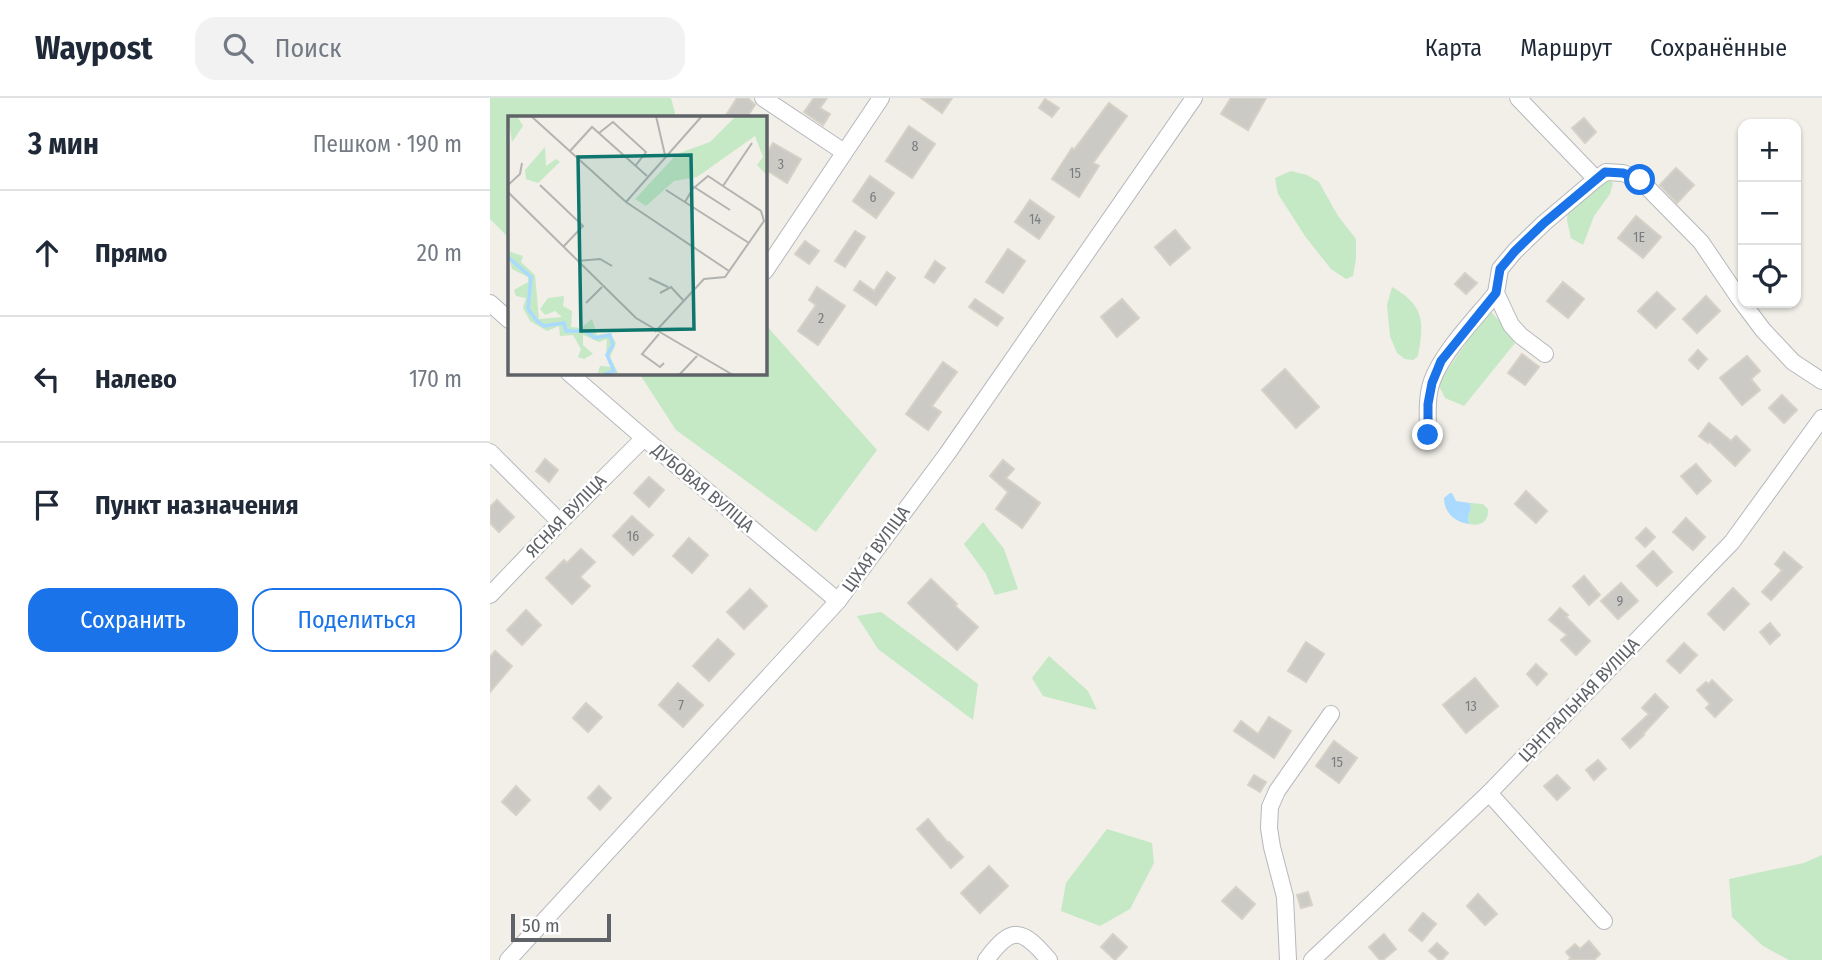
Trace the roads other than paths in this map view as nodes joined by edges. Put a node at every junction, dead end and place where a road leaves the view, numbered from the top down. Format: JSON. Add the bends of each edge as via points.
{"nodes":[{"id":1,"x":763,"y":98,"type":"edge"},
{"id":2,"x":881,"y":98,"type":"edge"},
{"id":3,"x":1194,"y":98,"type":"edge"},
{"id":4,"x":1518,"y":98,"type":"edge"},
{"id":5,"x":844,"y":152,"type":"junction"},
{"id":6,"x":1596,"y":179,"type":"junction"},
{"id":7,"x":766,"y":269,"type":"edge"},
{"id":8,"x":1496,"y":293,"type":"junction"},
{"id":9,"x":490,"y":303,"type":"edge"},
{"id":10,"x":508,"y":319,"type":"edge"},
{"id":11,"x":1545,"y":354,"type":"dead end"},
{"id":12,"x":570,"y":374,"type":"edge"},
{"id":13,"x":1822,"y":381,"type":"edge"},
{"id":14,"x":1822,"y":418,"type":"edge"},
{"id":15,"x":1428,"y":435,"type":"dead end"},
{"id":16,"x":643,"y":438,"type":"junction"},
{"id":17,"x":490,"y":452,"type":"edge"},
{"id":18,"x":559,"y":522,"type":"junction"},
{"id":19,"x":490,"y":595,"type":"edge"},
{"id":20,"x":838,"y":601,"type":"junction"},
{"id":21,"x":1331,"y":714,"type":"dead end"},
{"id":22,"x":1489,"y":793,"type":"junction"},
{"id":23,"x":1604,"y":921,"type":"dead end"},
{"id":24,"x":508,"y":960,"type":"edge"},
{"id":25,"x":986,"y":960,"type":"edge"},
{"id":26,"x":1049,"y":960,"type":"edge"},
{"id":27,"x":1288,"y":960,"type":"edge"},
{"id":28,"x":1312,"y":960,"type":"edge"}],
"edges":[{"from":1,"to":5,"type":"street"},
{"from":2,"to":5,"type":"street"},
{"from":3,"to":20,"type":"street","name":"ЦІХАЯ ВУЛІЦА"},
{"from":4,"to":6,"type":"street"},
{"from":5,"to":7,"type":"street"},
{"from":6,"to":8,"type":"street","via":[[1515,251],[1500,269]]},
{"from":6,"to":13,"type":"street","via":[[1605,172],[1640,180],[1701,242],[1763,330],[1793,362]]},
{"from":8,"to":11,"type":"street","via":[[1511,325]]},
{"from":8,"to":15,"type":"street","via":[[1441,361],[1428,404]]},
{"from":9,"to":10,"type":"street"},
{"from":12,"to":16,"type":"street","name":"ДУБОВАЯ ВУЛІЦА"},
{"from":14,"to":22,"type":"street","name":"ЦЭНТРАЛЬНАЯ ВУЛІЦА","via":[[1732,542]]},
{"from":16,"to":18,"type":"street","name":"ЯСНАЯ ВУЛІЦА"},
{"from":16,"to":20,"type":"street","name":"ДУБОВАЯ ВУЛІЦА"},
{"from":17,"to":18,"type":"street"},
{"from":18,"to":19,"type":"street","name":"ЯСНАЯ ВУЛІЦА"},
{"from":20,"to":24,"type":"street","name":"ЦІХАЯ ВУЛІЦА"},
{"from":21,"to":27,"type":"street","via":[[1270,807],[1272,847],[1285,897]]},
{"from":22,"to":23,"type":"street"},
{"from":22,"to":28,"type":"street","name":"ЦЭНТРАЛЬНАЯ ВУЛІЦА"},
{"from":25,"to":26,"type":"street","via":[[1004,938],[1016,934],[1034,943]]}]}
